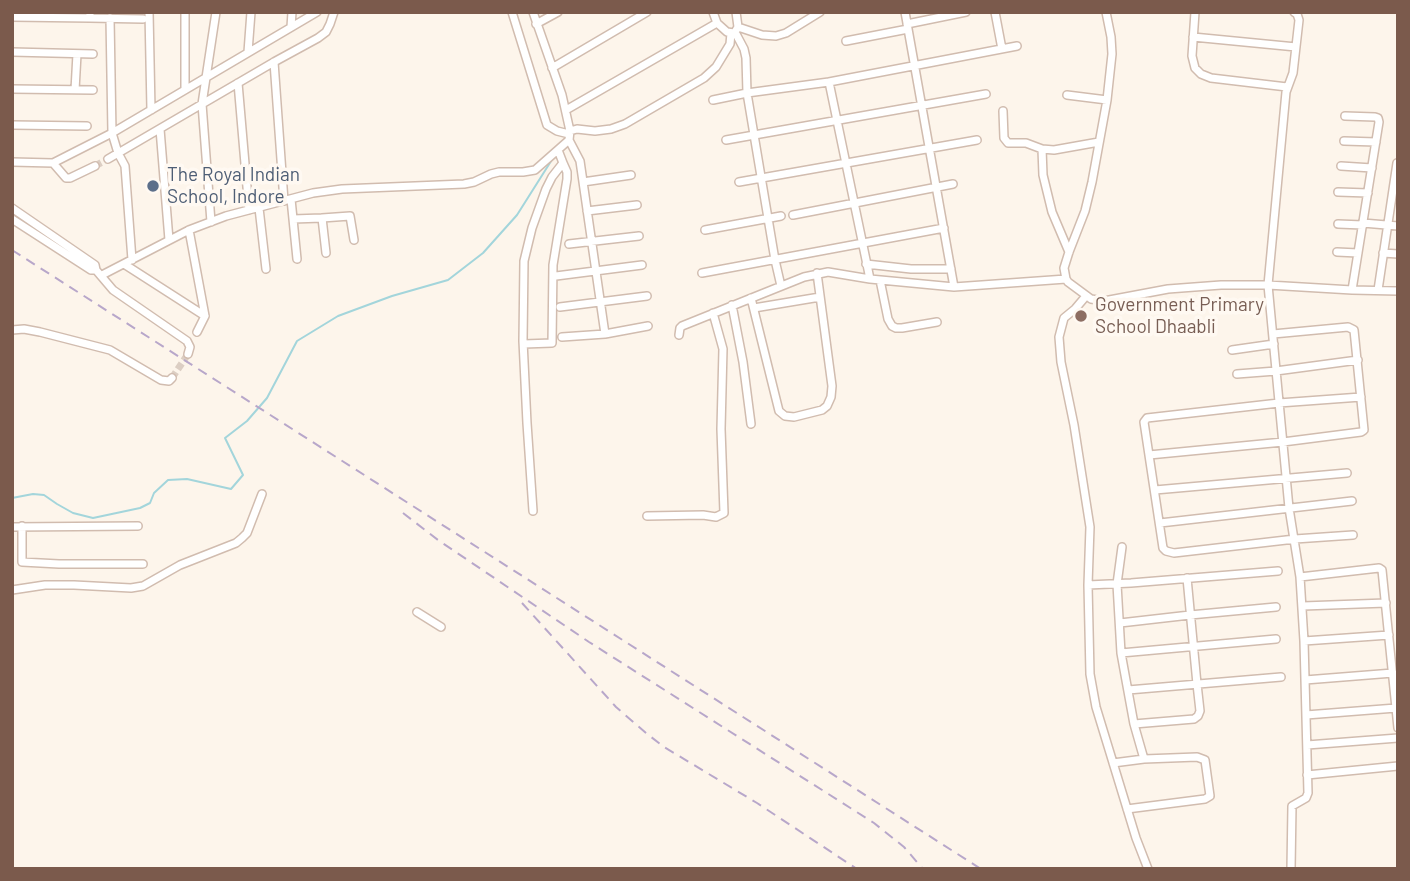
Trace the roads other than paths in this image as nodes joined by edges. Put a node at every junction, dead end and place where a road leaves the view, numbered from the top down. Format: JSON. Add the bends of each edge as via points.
{"nodes":[{"id":1,"x":149,"y":12,"type":"edge"},
{"id":2,"x":185,"y":12,"type":"edge"},
{"id":3,"x":216,"y":12,"type":"edge"},
{"id":4,"x":251,"y":12,"type":"edge"},
{"id":5,"x":292,"y":12,"type":"edge"},
{"id":6,"x":317,"y":12,"type":"edge"},
{"id":7,"x":334,"y":12,"type":"edge"},
{"id":8,"x":512,"y":12,"type":"edge"},
{"id":9,"x":533,"y":12,"type":"edge"},
{"id":10,"x":558,"y":12,"type":"edge"},
{"id":11,"x":647,"y":12,"type":"edge"},
{"id":12,"x":713,"y":12,"type":"edge"},
{"id":13,"x":736,"y":12,"type":"edge"},
{"id":14,"x":820,"y":12,"type":"edge"},
{"id":15,"x":905,"y":12,"type":"edge"},
{"id":16,"x":966,"y":12,"type":"edge"},
{"id":17,"x":995,"y":12,"type":"edge"},
{"id":18,"x":1106,"y":12,"type":"edge"},
{"id":19,"x":1195,"y":12,"type":"edge"},
{"id":20,"x":1294,"y":12,"type":"edge"},
{"id":21,"x":50,"y":15,"type":"edge"},
{"id":22,"x":90,"y":15,"type":"edge"},
{"id":23,"x":12,"y":18,"type":"edge"},
{"id":24,"x":110,"y":18,"type":"junction"},
{"id":25,"x":143,"y":19,"type":"dead end"},
{"id":26,"x":717,"y":23,"type":"junction"},
{"id":27,"x":536,"y":24,"type":"junction"},
{"id":28,"x":291,"y":27,"type":"junction"},
{"id":29,"x":908,"y":27,"type":"junction"},
{"id":30,"x":735,"y":31,"type":"junction"},
{"id":31,"x":1193,"y":37,"type":"junction"},
{"id":32,"x":846,"y":41,"type":"dead end"},
{"id":33,"x":1017,"y":46,"type":"dead end"},
{"id":34,"x":1296,"y":47,"type":"junction"},
{"id":35,"x":1002,"y":49,"type":"junction"},
{"id":36,"x":12,"y":52,"type":"edge"},
{"id":37,"x":248,"y":52,"type":"junction"},
{"id":38,"x":77,"y":54,"type":"junction"},
{"id":39,"x":93,"y":54,"type":"dead end"},
{"id":40,"x":274,"y":62,"type":"junction"},
{"id":41,"x":915,"y":66,"type":"junction"},
{"id":42,"x":552,"y":68,"type":"junction"},
{"id":43,"x":207,"y":76,"type":"junction"},
{"id":44,"x":829,"y":82,"type":"junction"},
{"id":45,"x":238,"y":83,"type":"junction"},
{"id":46,"x":12,"y":89,"type":"edge"},
{"id":47,"x":185,"y":89,"type":"junction"},
{"id":48,"x":1287,"y":89,"type":"junction"},
{"id":49,"x":75,"y":90,"type":"junction"},
{"id":50,"x":93,"y":90,"type":"dead end"},
{"id":51,"x":747,"y":93,"type":"junction"},
{"id":52,"x":986,"y":94,"type":"dead end"},
{"id":53,"x":1067,"y":95,"type":"dead end"},
{"id":54,"x":713,"y":100,"type":"dead end"},
{"id":55,"x":1107,"y":100,"type":"junction"},
{"id":56,"x":202,"y":104,"type":"junction"},
{"id":57,"x":922,"y":106,"type":"junction"},
{"id":58,"x":151,"y":110,"type":"junction"},
{"id":59,"x":566,"y":110,"type":"junction"},
{"id":60,"x":1003,"y":111,"type":"dead end"},
{"id":61,"x":1345,"y":116,"type":"dead end"},
{"id":62,"x":836,"y":120,"type":"junction"},
{"id":63,"x":12,"y":125,"type":"edge"},
{"id":64,"x":87,"y":126,"type":"dead end"},
{"id":65,"x":160,"y":129,"type":"junction"},
{"id":66,"x":112,"y":133,"type":"junction"},
{"id":67,"x":753,"y":136,"type":"junction"},
{"id":68,"x":726,"y":140,"type":"dead end"},
{"id":69,"x":976,"y":140,"type":"dead end"},
{"id":70,"x":1344,"y":141,"type":"dead end"},
{"id":71,"x":1099,"y":142,"type":"junction"},
{"id":72,"x":1376,"y":142,"type":"junction"},
{"id":73,"x":573,"y":144,"type":"junction"},
{"id":74,"x":929,"y":148,"type":"junction"},
{"id":75,"x":1042,"y":149,"type":"junction"},
{"id":76,"x":118,"y":153,"type":"junction"},
{"id":77,"x":561,"y":158,"type":"junction"},
{"id":78,"x":108,"y":159,"type":"tunnel mouth"},
{"id":79,"x":12,"y":162,"type":"edge"},
{"id":80,"x":845,"y":162,"type":"junction"},
{"id":81,"x":53,"y":163,"type":"junction"},
{"id":82,"x":1396,"y":163,"type":"edge"},
{"id":83,"x":95,"y":166,"type":"tunnel mouth"},
{"id":84,"x":1341,"y":166,"type":"dead end"},
{"id":85,"x":1372,"y":168,"type":"junction"},
{"id":86,"x":1396,"y":174,"type":"edge"},
{"id":87,"x":631,"y":175,"type":"dead end"},
{"id":88,"x":761,"y":177,"type":"junction"},
{"id":89,"x":583,"y":182,"type":"junction"},
{"id":90,"x":739,"y":182,"type":"dead end"},
{"id":91,"x":953,"y":184,"type":"dead end"},
{"id":92,"x":936,"y":187,"type":"junction"},
{"id":93,"x":1338,"y":192,"type":"dead end"},
{"id":94,"x":1368,"y":193,"type":"junction"},
{"id":95,"x":288,"y":200,"type":"junction"},
{"id":96,"x":1394,"y":202,"type":"edge"},
{"id":97,"x":854,"y":204,"type":"junction"},
{"id":98,"x":636,"y":205,"type":"dead end"},
{"id":99,"x":12,"y":208,"type":"edge"},
{"id":100,"x":259,"y":208,"type":"junction"},
{"id":101,"x":249,"y":210,"type":"junction"},
{"id":102,"x":587,"y":211,"type":"junction"},
{"id":103,"x":793,"y":215,"type":"dead end"},
{"id":104,"x":781,"y":216,"type":"dead end"},
{"id":105,"x":322,"y":218,"type":"junction"},
{"id":106,"x":12,"y":219,"type":"edge"},
{"id":107,"x":293,"y":219,"type":"junction"},
{"id":108,"x":768,"y":219,"type":"junction"},
{"id":109,"x":211,"y":222,"type":"junction"},
{"id":110,"x":1338,"y":224,"type":"dead end"},
{"id":111,"x":1363,"y":224,"type":"junction"},
{"id":112,"x":1387,"y":226,"type":"junction"},
{"id":113,"x":1398,"y":226,"type":"edge"},
{"id":114,"x":944,"y":228,"type":"junction"},
{"id":115,"x":189,"y":230,"type":"junction"},
{"id":116,"x":705,"y":230,"type":"dead end"},
{"id":117,"x":639,"y":236,"type":"dead end"},
{"id":118,"x":169,"y":240,"type":"junction"},
{"id":119,"x":354,"y":240,"type":"dead end"},
{"id":120,"x":591,"y":242,"type":"junction"},
{"id":121,"x":569,"y":244,"type":"dead end"},
{"id":122,"x":862,"y":244,"type":"junction"},
{"id":123,"x":1069,"y":252,"type":"junction"},
{"id":124,"x":326,"y":253,"type":"dead end"},
{"id":125,"x":1337,"y":253,"type":"dead end"},
{"id":126,"x":1358,"y":253,"type":"junction"},
{"id":127,"x":1383,"y":253,"type":"junction"},
{"id":128,"x":1398,"y":254,"type":"edge"},
{"id":129,"x":297,"y":259,"type":"dead end"},
{"id":130,"x":775,"y":260,"type":"junction"},
{"id":131,"x":128,"y":262,"type":"junction"},
{"id":132,"x":866,"y":264,"type":"junction"},
{"id":133,"x":642,"y":265,"type":"dead end"},
{"id":134,"x":951,"y":269,"type":"junction"},
{"id":135,"x":266,"y":270,"type":"dead end"},
{"id":136,"x":596,"y":270,"type":"junction"},
{"id":137,"x":99,"y":273,"type":"junction"},
{"id":138,"x":702,"y":273,"type":"dead end"},
{"id":139,"x":817,"y":274,"type":"junction"},
{"id":140,"x":556,"y":276,"type":"dead end"},
{"id":141,"x":870,"y":279,"type":"junction"},
{"id":142,"x":1066,"y":279,"type":"junction"},
{"id":143,"x":880,"y":280,"type":"junction"},
{"id":144,"x":1268,"y":285,"type":"junction"},
{"id":145,"x":781,"y":286,"type":"junction"},
{"id":146,"x":954,"y":287,"type":"junction"},
{"id":147,"x":1352,"y":290,"type":"junction"},
{"id":148,"x":1378,"y":290,"type":"junction"},
{"id":149,"x":1398,"y":291,"type":"edge"},
{"id":150,"x":647,"y":296,"type":"dead end"},
{"id":151,"x":1086,"y":296,"type":"junction"},
{"id":152,"x":820,"y":297,"type":"junction"},
{"id":153,"x":751,"y":298,"type":"junction"},
{"id":154,"x":600,"y":302,"type":"junction"},
{"id":155,"x":732,"y":305,"type":"junction"},
{"id":156,"x":560,"y":307,"type":"dead end"},
{"id":157,"x":754,"y":308,"type":"junction"},
{"id":158,"x":713,"y":313,"type":"junction"},
{"id":159,"x":205,"y":316,"type":"junction"},
{"id":160,"x":12,"y":321,"type":"edge"},
{"id":161,"x":937,"y":322,"type":"dead end"},
{"id":162,"x":648,"y":326,"type":"dead end"},
{"id":163,"x":24,"y":329,"type":"junction"},
{"id":164,"x":12,"y":330,"type":"edge"},
{"id":165,"x":197,"y":331,"type":"dead end"},
{"id":166,"x":605,"y":334,"type":"junction"},
{"id":167,"x":1273,"y":334,"type":"junction"},
{"id":168,"x":680,"y":335,"type":"dead end"},
{"id":169,"x":562,"y":337,"type":"dead end"},
{"id":170,"x":524,"y":344,"type":"junction"},
{"id":171,"x":1274,"y":344,"type":"junction"},
{"id":172,"x":1232,"y":349,"type":"dead end"},
{"id":173,"x":188,"y":355,"type":"dead end"},
{"id":174,"x":1358,"y":360,"type":"junction"},
{"id":175,"x":1276,"y":371,"type":"junction"},
{"id":176,"x":1237,"y":374,"type":"dead end"},
{"id":177,"x":172,"y":377,"type":"dead end"},
{"id":178,"x":1362,"y":397,"type":"junction"},
{"id":179,"x":1279,"y":403,"type":"junction"},
{"id":180,"x":751,"y":424,"type":"dead end"},
{"id":181,"x":1283,"y":442,"type":"junction"},
{"id":182,"x":1149,"y":455,"type":"junction"},
{"id":183,"x":1347,"y":473,"type":"dead end"},
{"id":184,"x":1287,"y":477,"type":"junction"},
{"id":185,"x":1155,"y":490,"type":"junction"},
{"id":186,"x":262,"y":494,"type":"dead end"},
{"id":187,"x":1352,"y":501,"type":"dead end"},
{"id":188,"x":1289,"y":508,"type":"junction"},
{"id":189,"x":533,"y":511,"type":"dead end"},
{"id":190,"x":646,"y":516,"type":"dead end"},
{"id":191,"x":1160,"y":523,"type":"junction"},
{"id":192,"x":22,"y":526,"type":"junction"},
{"id":193,"x":138,"y":526,"type":"dead end"},
{"id":194,"x":12,"y":527,"type":"edge"},
{"id":195,"x":1353,"y":535,"type":"dead end"},
{"id":196,"x":1295,"y":539,"type":"junction"},
{"id":197,"x":1122,"y":547,"type":"dead end"},
{"id":198,"x":12,"y":562,"type":"edge"},
{"id":199,"x":22,"y":562,"type":"junction"},
{"id":200,"x":143,"y":564,"type":"dead end"},
{"id":201,"x":1278,"y":571,"type":"dead end"},
{"id":202,"x":1300,"y":577,"type":"junction"},
{"id":203,"x":1186,"y":578,"type":"junction"},
{"id":204,"x":1117,"y":583,"type":"junction"},
{"id":205,"x":1088,"y":585,"type":"junction"},
{"id":206,"x":12,"y":590,"type":"edge"},
{"id":207,"x":1386,"y":603,"type":"junction"},
{"id":208,"x":1303,"y":606,"type":"junction"},
{"id":209,"x":1276,"y":607,"type":"dead end"},
{"id":210,"x":417,"y":612,"type":"dead end"},
{"id":211,"x":1190,"y":615,"type":"junction"},
{"id":212,"x":1120,"y":623,"type":"junction"},
{"id":213,"x":441,"y":627,"type":"dead end"},
{"id":214,"x":1389,"y":635,"type":"junction"},
{"id":215,"x":1276,"y":639,"type":"dead end"},
{"id":216,"x":1304,"y":641,"type":"junction"},
{"id":217,"x":1194,"y":647,"type":"junction"},
{"id":218,"x":1121,"y":653,"type":"junction"},
{"id":219,"x":1393,"y":673,"type":"junction"},
{"id":220,"x":1281,"y":677,"type":"dead end"},
{"id":221,"x":1305,"y":680,"type":"junction"},
{"id":222,"x":1197,"y":684,"type":"junction"},
{"id":223,"x":1128,"y":690,"type":"junction"},
{"id":224,"x":1396,"y":708,"type":"junction"},
{"id":225,"x":1306,"y":715,"type":"junction"},
{"id":226,"x":1134,"y":724,"type":"junction"},
{"id":227,"x":1398,"y":727,"type":"edge"},
{"id":228,"x":1398,"y":738,"type":"edge"},
{"id":229,"x":1307,"y":745,"type":"junction"},
{"id":230,"x":1144,"y":760,"type":"junction"},
{"id":231,"x":1113,"y":764,"type":"junction"},
{"id":232,"x":1398,"y":766,"type":"edge"},
{"id":233,"x":1307,"y":775,"type":"junction"},
{"id":234,"x":1127,"y":809,"type":"junction"},
{"id":235,"x":1148,"y":869,"type":"edge"},
{"id":236,"x":1291,"y":869,"type":"edge"}],
"edges":[{"from":1,"to":58,"type":"street"},
{"from":2,"to":47,"type":"street"},
{"from":3,"to":43,"type":"street"},
{"from":4,"to":37,"type":"street"},
{"from":5,"to":28,"type":"street"},
{"from":6,"to":28,"type":"street"},
{"from":7,"to":40,"type":"street","via":[[326,32]]},
{"from":8,"to":73,"type":"street","via":[[547,125]]},
{"from":9,"to":27,"type":"street"},
{"from":10,"to":27,"type":"street"},
{"from":11,"to":42,"type":"street"},
{"from":12,"to":26,"type":"street"},
{"from":13,"to":30,"type":"street"},
{"from":14,"to":30,"type":"street","via":[[776,36]]},
{"from":15,"to":29,"type":"street"},
{"from":16,"to":29,"type":"street"},
{"from":17,"to":35,"type":"street"},
{"from":18,"to":55,"type":"street","via":[[1112,54]]},
{"from":19,"to":31,"type":"street"},
{"from":20,"to":34,"type":"street","via":[[1299,20]]},
{"from":21,"to":22,"type":"street"},
{"from":21,"to":23,"type":"street"},
{"from":22,"to":24,"type":"street"},
{"from":24,"to":25,"type":"street"},
{"from":24,"to":66,"type":"street"},
{"from":26,"to":30,"type":"street","via":[[727,33]]},
{"from":26,"to":59,"type":"street"},
{"from":27,"to":42,"type":"street"},
{"from":28,"to":37,"type":"street"},
{"from":29,"to":32,"type":"street"},
{"from":29,"to":41,"type":"street"},
{"from":30,"to":51,"type":"street","via":[[746,58]]},
{"from":30,"to":73,"type":"street","via":[[716,67],[704,78],[625,124],[595,131],[577,129]]},
{"from":31,"to":34,"type":"street"},
{"from":31,"to":48,"type":"street","via":[[1192,56],[1200,74]]},
{"from":33,"to":35,"type":"street"},
{"from":34,"to":48,"type":"street"},
{"from":35,"to":41,"type":"street"},
{"from":36,"to":38,"type":"street"},
{"from":37,"to":43,"type":"street"},
{"from":38,"to":39,"type":"street"},
{"from":38,"to":49,"type":"street"},
{"from":40,"to":45,"type":"street"},
{"from":40,"to":95,"type":"street"},
{"from":41,"to":44,"type":"street"},
{"from":41,"to":57,"type":"street"},
{"from":42,"to":59,"type":"street"},
{"from":43,"to":47,"type":"street"},
{"from":43,"to":56,"type":"street"},
{"from":44,"to":51,"type":"street"},
{"from":44,"to":62,"type":"street"},
{"from":45,"to":56,"type":"street"},
{"from":45,"to":101,"type":"street"},
{"from":46,"to":49,"type":"street"},
{"from":47,"to":58,"type":"street"},
{"from":48,"to":144,"type":"street"},
{"from":49,"to":50,"type":"street"},
{"from":51,"to":54,"type":"street"},
{"from":51,"to":67,"type":"street"},
{"from":52,"to":57,"type":"street"},
{"from":53,"to":55,"type":"street"},
{"from":55,"to":71,"type":"street"},
{"from":56,"to":65,"type":"street"},
{"from":56,"to":109,"type":"street"},
{"from":57,"to":62,"type":"street"},
{"from":57,"to":74,"type":"street"},
{"from":58,"to":66,"type":"street"},
{"from":59,"to":73,"type":"street"},
{"from":60,"to":75,"type":"street","via":[[1005,141]]},
{"from":61,"to":72,"type":"street","via":[[1378,118]]},
{"from":62,"to":67,"type":"street"},
{"from":62,"to":80,"type":"street"},
{"from":63,"to":64,"type":"street"},
{"from":65,"to":76,"type":"street"},
{"from":65,"to":118,"type":"street"},
{"from":66,"to":76,"type":"street"},
{"from":66,"to":81,"type":"street"},
{"from":67,"to":68,"type":"street"},
{"from":67,"to":88,"type":"street"},
{"from":69,"to":74,"type":"street"},
{"from":70,"to":72,"type":"street"},
{"from":71,"to":75,"type":"street"},
{"from":71,"to":123,"type":"street","via":[[1093,182]]},
{"from":72,"to":85,"type":"street"},
{"from":73,"to":77,"type":"street"},
{"from":73,"to":77,"type":"street"},
{"from":73,"to":89,"type":"street"},
{"from":74,"to":80,"type":"street"},
{"from":74,"to":92,"type":"street"},
{"from":75,"to":123,"type":"street","via":[[1052,212]]},
{"from":76,"to":78,"type":"street"},
{"from":76,"to":131,"type":"street","via":[[125,166]]},
{"from":77,"to":95,"type":"street","via":[[536,170],[499,172],[464,184],[342,189]]},
{"from":77,"to":170,"type":"street","via":[[546,189],[524,261]]},
{"from":77,"to":170,"type":"street","via":[[567,179],[553,265],[552,343]]},
{"from":79,"to":81,"type":"street"},
{"from":80,"to":88,"type":"street"},
{"from":80,"to":97,"type":"street"},
{"from":81,"to":83,"type":"street","via":[[66,178]]},
{"from":82,"to":86,"type":"street"},
{"from":84,"to":85,"type":"street"},
{"from":85,"to":94,"type":"street"},
{"from":86,"to":96,"type":"street"},
{"from":87,"to":89,"type":"street"},
{"from":88,"to":90,"type":"street"},
{"from":88,"to":108,"type":"street"},
{"from":89,"to":102,"type":"street"},
{"from":91,"to":92,"type":"street"},
{"from":92,"to":97,"type":"street"},
{"from":92,"to":114,"type":"street"},
{"from":93,"to":94,"type":"street"},
{"from":94,"to":111,"type":"street"},
{"from":95,"to":100,"type":"street"},
{"from":95,"to":107,"type":"street"},
{"from":96,"to":112,"type":"street"},
{"from":97,"to":103,"type":"street"},
{"from":97,"to":122,"type":"street"},
{"from":98,"to":102,"type":"street"},
{"from":99,"to":137,"type":"street","via":[[95,265]]},
{"from":100,"to":101,"type":"street"},
{"from":100,"to":135,"type":"street"},
{"from":101,"to":109,"type":"street"},
{"from":102,"to":120,"type":"street"},
{"from":104,"to":108,"type":"street"},
{"from":105,"to":107,"type":"street"},
{"from":105,"to":119,"type":"street","via":[[350,216]]},
{"from":105,"to":124,"type":"street"},
{"from":106,"to":137,"type":"street"},
{"from":107,"to":129,"type":"street"},
{"from":108,"to":116,"type":"street"},
{"from":108,"to":130,"type":"street"},
{"from":109,"to":115,"type":"street"},
{"from":110,"to":111,"type":"street"},
{"from":111,"to":112,"type":"street"},
{"from":111,"to":126,"type":"street"},
{"from":112,"to":113,"type":"street"},
{"from":112,"to":127,"type":"street"},
{"from":114,"to":122,"type":"street"},
{"from":114,"to":134,"type":"street"},
{"from":115,"to":118,"type":"street"},
{"from":115,"to":159,"type":"street"},
{"from":117,"to":120,"type":"street"},
{"from":118,"to":131,"type":"street"},
{"from":120,"to":121,"type":"street"},
{"from":120,"to":136,"type":"street"},
{"from":122,"to":130,"type":"street"},
{"from":122,"to":132,"type":"street"},
{"from":123,"to":142,"type":"street"},
{"from":125,"to":126,"type":"street"},
{"from":126,"to":147,"type":"street"},
{"from":127,"to":128,"type":"street"},
{"from":127,"to":148,"type":"street"},
{"from":130,"to":138,"type":"street"},
{"from":130,"to":145,"type":"street"},
{"from":131,"to":137,"type":"street"},
{"from":131,"to":159,"type":"street"},
{"from":132,"to":134,"type":"street"},
{"from":132,"to":141,"type":"street"},
{"from":133,"to":136,"type":"street"},
{"from":134,"to":146,"type":"street"},
{"from":136,"to":140,"type":"street"},
{"from":136,"to":154,"type":"street"},
{"from":137,"to":173,"type":"street","via":[[113,290],[187,341]]},
{"from":139,"to":141,"type":"street"},
{"from":139,"to":145,"type":"street"},
{"from":139,"to":152,"type":"street"},
{"from":141,"to":143,"type":"street"},
{"from":142,"to":146,"type":"street"},
{"from":142,"to":151,"type":"street"},
{"from":143,"to":146,"type":"street"},
{"from":143,"to":161,"type":"street","via":[[892,326]]},
{"from":144,"to":147,"type":"street"},
{"from":144,"to":151,"type":"street","via":[[1168,289],[1107,301]]},
{"from":144,"to":167,"type":"street"},
{"from":145,"to":153,"type":"street"},
{"from":147,"to":148,"type":"street"},
{"from":148,"to":149,"type":"street"},
{"from":150,"to":154,"type":"street"},
{"from":151,"to":205,"type":"street","via":[[1064,318],[1059,337],[1090,527]]},
{"from":152,"to":157,"type":"street"},
{"from":152,"to":157,"type":"street","via":[[831,397],[822,410],[794,417],[779,411]]},
{"from":153,"to":155,"type":"street"},
{"from":153,"to":157,"type":"street"},
{"from":154,"to":156,"type":"street"},
{"from":154,"to":166,"type":"street"},
{"from":155,"to":158,"type":"street"},
{"from":155,"to":180,"type":"street"},
{"from":158,"to":168,"type":"street","via":[[682,326]]},
{"from":158,"to":190,"type":"street","via":[[723,349],[724,513],[716,517]]},
{"from":159,"to":165,"type":"street"},
{"from":160,"to":163,"type":"street"},
{"from":162,"to":166,"type":"street"},
{"from":163,"to":164,"type":"street"},
{"from":163,"to":177,"type":"street","via":[[110,350],[161,380]]},
{"from":166,"to":169,"type":"street"},
{"from":167,"to":171,"type":"street"},
{"from":167,"to":174,"type":"street","via":[[1349,327],[1354,331]]},
{"from":170,"to":189,"type":"street"},
{"from":171,"to":172,"type":"street"},
{"from":171,"to":175,"type":"street"},
{"from":174,"to":175,"type":"street"},
{"from":174,"to":178,"type":"street"},
{"from":175,"to":176,"type":"street"},
{"from":175,"to":179,"type":"street"},
{"from":178,"to":179,"type":"street"},
{"from":178,"to":181,"type":"street","via":[[1361,432]]},
{"from":179,"to":181,"type":"street"},
{"from":179,"to":182,"type":"street","via":[[1147,418]]},
{"from":181,"to":182,"type":"street"},
{"from":181,"to":184,"type":"street"},
{"from":182,"to":185,"type":"street"},
{"from":183,"to":184,"type":"street"},
{"from":184,"to":185,"type":"street"},
{"from":184,"to":188,"type":"street"},
{"from":185,"to":191,"type":"street"},
{"from":186,"to":206,"type":"street","via":[[247,533],[236,543],[180,565],[144,586],[44,585]]},
{"from":187,"to":188,"type":"street"},
{"from":188,"to":191,"type":"street"},
{"from":188,"to":196,"type":"street"},
{"from":191,"to":196,"type":"street","via":[[1163,548],[1174,553]]},
{"from":192,"to":193,"type":"street"},
{"from":192,"to":194,"type":"street"},
{"from":192,"to":199,"type":"street"},
{"from":195,"to":196,"type":"street"},
{"from":196,"to":202,"type":"street"},
{"from":197,"to":204,"type":"street"},
{"from":198,"to":199,"type":"street"},
{"from":199,"to":200,"type":"street"},
{"from":201,"to":203,"type":"street"},
{"from":202,"to":207,"type":"street","via":[[1379,568]]},
{"from":202,"to":208,"type":"street"},
{"from":203,"to":204,"type":"street"},
{"from":203,"to":211,"type":"street"},
{"from":204,"to":205,"type":"street"},
{"from":204,"to":212,"type":"street"},
{"from":205,"to":231,"type":"street","via":[[1090,674]]},
{"from":207,"to":208,"type":"street"},
{"from":207,"to":214,"type":"street"},
{"from":208,"to":216,"type":"street"},
{"from":209,"to":211,"type":"street"},
{"from":210,"to":213,"type":"street"},
{"from":211,"to":212,"type":"street"},
{"from":211,"to":217,"type":"street"},
{"from":212,"to":218,"type":"street"},
{"from":214,"to":216,"type":"street"},
{"from":214,"to":219,"type":"street"},
{"from":215,"to":217,"type":"street"},
{"from":216,"to":221,"type":"street"},
{"from":217,"to":218,"type":"street"},
{"from":217,"to":222,"type":"street"},
{"from":218,"to":223,"type":"street"},
{"from":219,"to":221,"type":"street"},
{"from":219,"to":224,"type":"street"},
{"from":220,"to":222,"type":"street"},
{"from":221,"to":225,"type":"street"},
{"from":222,"to":223,"type":"street"},
{"from":222,"to":226,"type":"street","via":[[1200,711],[1194,719]]},
{"from":223,"to":226,"type":"street"},
{"from":224,"to":225,"type":"street"},
{"from":224,"to":227,"type":"street"},
{"from":225,"to":229,"type":"street"},
{"from":226,"to":230,"type":"street"},
{"from":228,"to":229,"type":"street"},
{"from":229,"to":233,"type":"street"},
{"from":230,"to":231,"type":"street"},
{"from":230,"to":234,"type":"street","via":[[1202,757],[1210,796]]},
{"from":231,"to":234,"type":"street"},
{"from":232,"to":233,"type":"street"},
{"from":233,"to":236,"type":"street","via":[[1307,796],[1291,809]]},
{"from":234,"to":235,"type":"street"}]}
